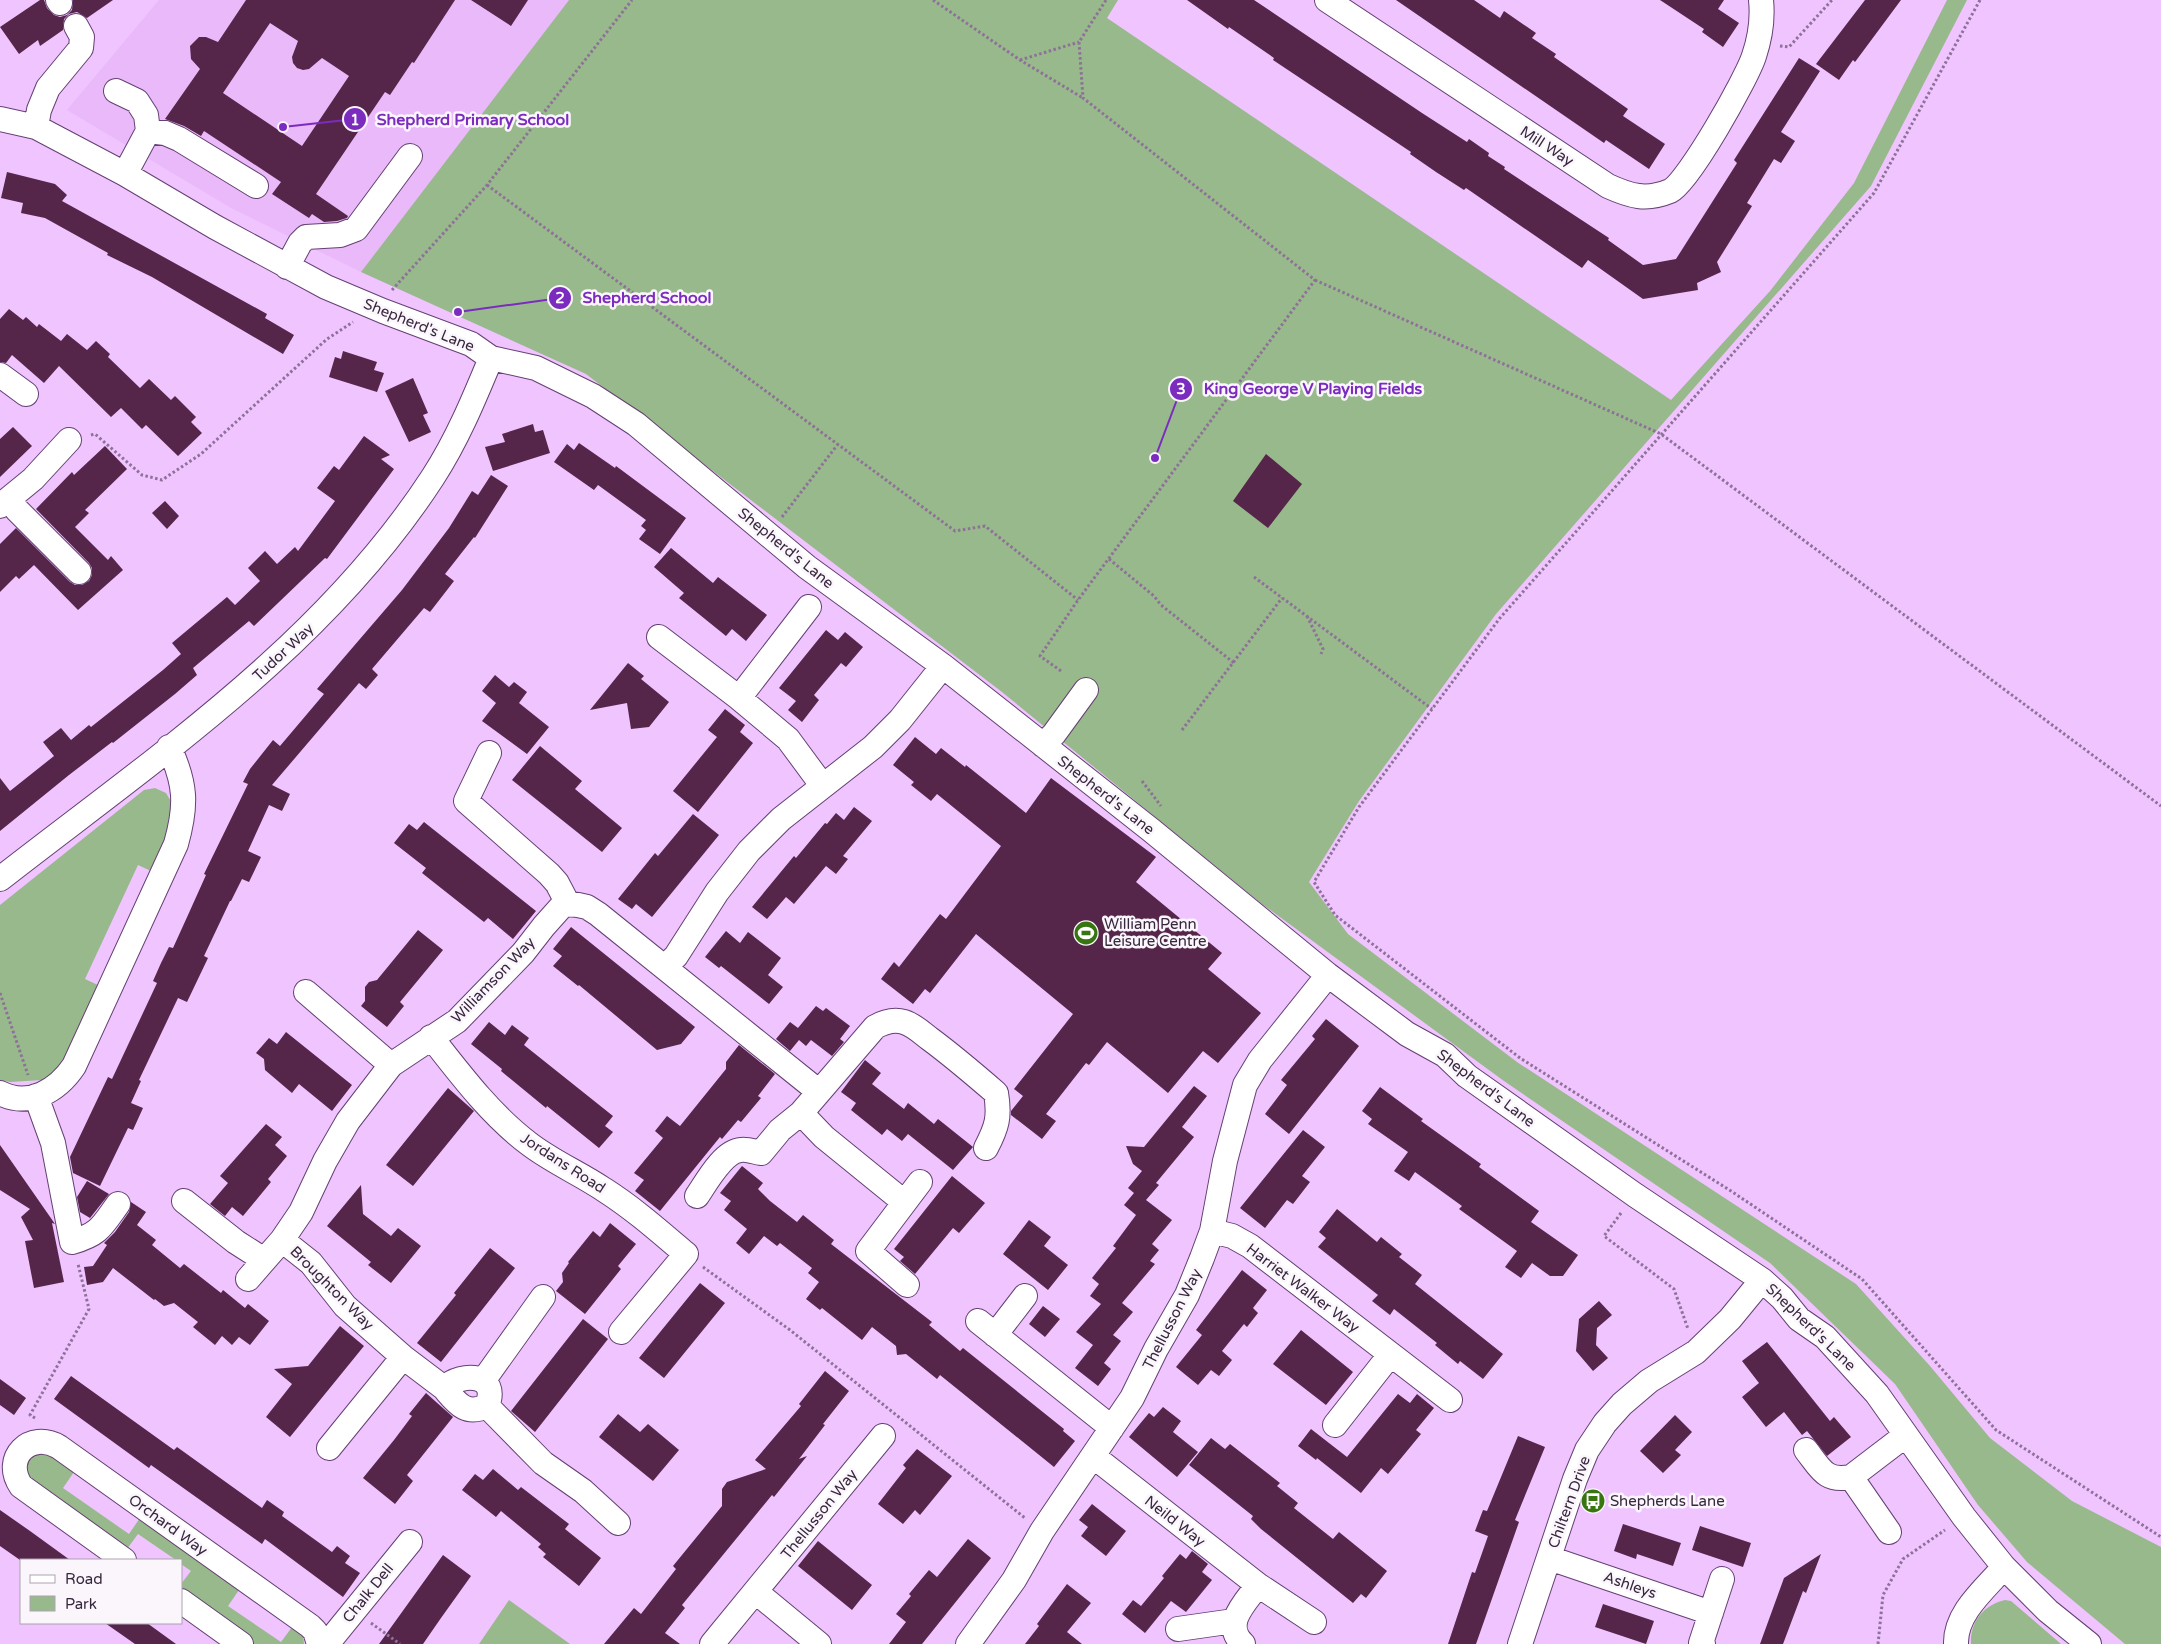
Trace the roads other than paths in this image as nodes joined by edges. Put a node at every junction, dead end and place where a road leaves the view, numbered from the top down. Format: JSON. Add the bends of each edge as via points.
{"nodes":[{"id":1,"x":1326,"y":0,"type":"edge"},
{"id":2,"x":1761,"y":0,"type":"edge"},
{"id":3,"x":76,"y":26,"type":"dead end"},
{"id":4,"x":116,"y":91,"type":"dead end"},
{"id":5,"x":0,"y":119,"type":"edge"},
{"id":6,"x":36,"y":128,"type":"junction"},
{"id":7,"x":148,"y":130,"type":"junction"},
{"id":8,"x":410,"y":156,"type":"dead end"},
{"id":9,"x":125,"y":174,"type":"junction"},
{"id":10,"x":256,"y":186,"type":"dead end"},
{"id":11,"x":287,"y":267,"type":"junction"},
{"id":12,"x":491,"y":358,"type":"junction"},
{"id":13,"x":0,"y":375,"type":"edge"},
{"id":14,"x":26,"y":394,"type":"dead end"},
{"id":15,"x":69,"y":440,"type":"road end"},
{"id":16,"x":5,"y":502,"type":"edge"},
{"id":17,"x":79,"y":572,"type":"dead end"},
{"id":18,"x":809,"y":607,"type":"dead end"},
{"id":19,"x":659,"y":637,"type":"dead end"},
{"id":20,"x":943,"y":666,"type":"junction"},
{"id":21,"x":1086,"y":690,"type":"dead end"},
{"id":22,"x":739,"y":698,"type":"junction"},
{"id":23,"x":1043,"y":746,"type":"junction"},
{"id":24,"x":169,"y":747,"type":"junction"},
{"id":25,"x":490,"y":753,"type":"dead end"},
{"id":26,"x":822,"y":786,"type":"junction"},
{"id":27,"x":0,"y":879,"type":"edge"},
{"id":28,"x":568,"y":904,"type":"junction"},
{"id":29,"x":665,"y":967,"type":"junction"},
{"id":30,"x":1328,"y":975,"type":"junction"},
{"id":31,"x":306,"y":992,"type":"dead end"},
{"id":32,"x":431,"y":1037,"type":"junction"},
{"id":33,"x":391,"y":1065,"type":"junction"},
{"id":34,"x":818,"y":1091,"type":"junction"},
{"id":35,"x":0,"y":1094,"type":"edge"},
{"id":36,"x":36,"y":1096,"type":"junction"},
{"id":37,"x":801,"y":1113,"type":"junction"},
{"id":38,"x":986,"y":1148,"type":"dead end"},
{"id":39,"x":920,"y":1182,"type":"dead end"},
{"id":40,"x":696,"y":1196,"type":"dead end"},
{"id":41,"x":184,"y":1201,"type":"dead end"},
{"id":42,"x":904,"y":1202,"type":"junction"},
{"id":43,"x":118,"y":1204,"type":"dead end"},
{"id":44,"x":1212,"y":1231,"type":"junction"},
{"id":45,"x":282,"y":1240,"type":"junction"},
{"id":46,"x":264,"y":1260,"type":"junction"},
{"id":47,"x":248,"y":1279,"type":"dead end"},
{"id":48,"x":1762,"y":1280,"type":"junction"},
{"id":49,"x":907,"y":1284,"type":"dead end"},
{"id":50,"x":1025,"y":1296,"type":"dead end"},
{"id":51,"x":543,"y":1297,"type":"dead end"},
{"id":52,"x":621,"y":1332,"type":"dead end"},
{"id":53,"x":1390,"y":1355,"type":"junction"},
{"id":54,"x":403,"y":1357,"type":"junction"},
{"id":55,"x":483,"y":1381,"type":"junction"},
{"id":56,"x":444,"y":1388,"type":"junction"},
{"id":57,"x":1450,"y":1400,"type":"dead end"},
{"id":58,"x":487,"y":1406,"type":"junction"},
{"id":59,"x":1335,"y":1425,"type":"dead end"},
{"id":60,"x":1112,"y":1428,"type":"junction"},
{"id":61,"x":1906,"y":1435,"type":"junction"},
{"id":62,"x":883,"y":1436,"type":"dead end"},
{"id":63,"x":329,"y":1448,"type":"dead end"},
{"id":64,"x":1806,"y":1450,"type":"dead end"},
{"id":65,"x":1093,"y":1456,"type":"junction"},
{"id":66,"x":7,"y":1466,"type":"edge"},
{"id":67,"x":1851,"y":1477,"type":"junction"},
{"id":68,"x":618,"y":1522,"type":"dead end"},
{"id":69,"x":1889,"y":1532,"type":"dead end"},
{"id":70,"x":410,"y":1542,"type":"dead end"},
{"id":71,"x":1549,"y":1558,"type":"junction"},
{"id":72,"x":123,"y":1559,"type":"edge"},
{"id":73,"x":2004,"y":1567,"type":"junction"},
{"id":74,"x":1722,"y":1579,"type":"dead end"},
{"id":75,"x":1258,"y":1585,"type":"junction"},
{"id":76,"x":756,"y":1592,"type":"junction"},
{"id":77,"x":182,"y":1602,"type":"edge"},
{"id":78,"x":1711,"y":1613,"type":"junction"},
{"id":79,"x":1234,"y":1621,"type":"junction"},
{"id":80,"x":1314,"y":1622,"type":"dead end"},
{"id":81,"x":1178,"y":1629,"type":"dead end"},
{"id":82,"x":1702,"y":1643,"type":"edge"},
{"id":83,"x":241,"y":1644,"type":"edge"},
{"id":84,"x":319,"y":1644,"type":"edge"},
{"id":85,"x":328,"y":1644,"type":"edge"},
{"id":86,"x":712,"y":1644,"type":"edge"},
{"id":87,"x":819,"y":1644,"type":"edge"},
{"id":88,"x":968,"y":1644,"type":"edge"},
{"id":89,"x":1243,"y":1644,"type":"edge"},
{"id":90,"x":1520,"y":1644,"type":"edge"},
{"id":91,"x":1956,"y":1644,"type":"edge"},
{"id":92,"x":2089,"y":1644,"type":"edge"}],
"edges":[{"from":1,"to":2,"type":"street","name":"Mill Way","via":[[1608,186],[1631,197],[1672,191],[1687,175],[1740,87],[1753,58],[1758,41]]},
{"from":3,"to":6,"type":"street","via":[[82,37],[81,48],[48,88]]},
{"from":4,"to":7,"type":"street","via":[[137,101],[146,115]]},
{"from":5,"to":6,"type":"street","name":"Shepherd's Lane"},
{"from":6,"to":9,"type":"street","name":"Shepherd's Lane"},
{"from":7,"to":9,"type":"street"},
{"from":7,"to":10,"type":"street","via":[[179,139]]},
{"from":8,"to":11,"type":"street","via":[[356,229],[340,235],[306,237]]},
{"from":9,"to":11,"type":"street","name":"Shepherd's Lane"},
{"from":11,"to":12,"type":"street","name":"Shepherd's Lane","via":[[383,311],[471,344]]},
{"from":12,"to":20,"type":"street","name":"Shepherd's Lane","via":[[536,368],[636,424],[806,567]]},
{"from":12,"to":24,"type":"street","name":"Tudor Way","via":[[469,412],[434,476],[357,578],[305,632],[252,680]]},
{"from":13,"to":14,"type":"street"},
{"from":15,"to":16,"type":"street","via":[[33,479]]},
{"from":16,"to":17,"type":"street"},
{"from":18,"to":22,"type":"street"},
{"from":19,"to":22,"type":"street"},
{"from":20,"to":23,"type":"street","name":"Shepherd's Lane"},
{"from":20,"to":26,"type":"street","via":[[874,747]]},
{"from":21,"to":23,"type":"street"},
{"from":22,"to":26,"type":"street","via":[[788,740]]},
{"from":23,"to":30,"type":"street","name":"Shepherd's Lane"},
{"from":24,"to":27,"type":"street","name":"Tudor Way"},
{"from":24,"to":36,"type":"street","via":[[183,787],[181,824],[176,844],[74,1066],[56,1087]]},
{"from":25,"to":28,"type":"street","via":[[466,801],[549,874]]},
{"from":26,"to":29,"type":"street","via":[[781,819],[749,851]]},
{"from":28,"to":29,"type":"street","via":[[587,907],[598,914]]},
{"from":28,"to":32,"type":"street","name":"Williamson Way","via":[[556,911],[523,953],[457,1021]]},
{"from":29,"to":34,"type":"street"},
{"from":30,"to":44,"type":"street","name":"Thellusson Way","via":[[1260,1060],[1245,1085],[1227,1152]]},
{"from":30,"to":48,"type":"street","name":"Shepherd's Lane","via":[[1407,1034],[1445,1055],[1467,1076],[1635,1195]]},
{"from":31,"to":33,"type":"street"},
{"from":32,"to":33,"type":"street","name":"Williamson Way"},
{"from":32,"to":52,"type":"street","name":"Jordans Road","via":[[470,1086],[529,1144],[604,1189],[686,1254]]},
{"from":33,"to":45,"type":"street","name":"Williamson Way","via":[[348,1121],[301,1212]]},
{"from":34,"to":37,"type":"street"},
{"from":34,"to":38,"type":"street","via":[[875,1027],[883,1022],[902,1021],[955,1058],[996,1093],[996,1130]]},
{"from":35,"to":36,"type":"street","via":[[14,1098]]},
{"from":36,"to":43,"type":"street","via":[[52,1144],[72,1242],[98,1232]]},
{"from":37,"to":40,"type":"street","via":[[780,1130],[761,1153],[741,1150],[730,1153]]},
{"from":37,"to":42,"type":"street","via":[[824,1137]]},
{"from":39,"to":42,"type":"street"},
{"from":41,"to":46,"type":"street"},
{"from":42,"to":49,"type":"street","via":[[868,1250]]},
{"from":44,"to":53,"type":"street","name":"Harriet Walker Way","via":[[1232,1236],[1250,1246]]},
{"from":44,"to":60,"type":"street","name":"Thellusson Way","via":[[1187,1295],[1132,1398]]},
{"from":45,"to":46,"type":"street","name":"Williamson Way"},
{"from":45,"to":54,"type":"street","name":"Broughton Way","via":[[311,1263],[345,1306]]},
{"from":46,"to":47,"type":"street","name":"Williamson Way"},
{"from":48,"to":61,"type":"street","name":"Shepherd's Lane","via":[[1799,1319],[1825,1337],[1877,1394]]},
{"from":48,"to":71,"type":"street","name":"Chiltern Drive","via":[[1730,1319],[1696,1352],[1649,1381],[1605,1423],[1587,1450]]},
{"from":50,"to":60,"type":"street","via":[[987,1328]]},
{"from":51,"to":55,"type":"street"},
{"from":53,"to":57,"type":"street","name":"Harriet Walker Way"},
{"from":53,"to":59,"type":"street"},
{"from":54,"to":56,"type":"street","name":"Broughton Way"},
{"from":54,"to":63,"type":"street"},
{"from":55,"to":56,"type":"street","via":[[462,1378]]},
{"from":55,"to":58,"type":"street","via":[[489,1394]]},
{"from":56,"to":58,"type":"street","name":"Broughton Way","via":[[462,1407],[473,1411]]},
{"from":58,"to":68,"type":"street","via":[[543,1463]]},
{"from":60,"to":65,"type":"street","name":"Thellusson Way"},
{"from":61,"to":67,"type":"street"},
{"from":61,"to":73,"type":"street","name":"Shepherd's Lane"},
{"from":62,"to":76,"type":"street","name":"Thellusson Way"},
{"from":64,"to":67,"type":"street","via":[[1826,1475],[1837,1480]]},
{"from":65,"to":75,"type":"street","name":"Neild Way"},
{"from":65,"to":88,"type":"street","name":"Thellusson Way","via":[[1042,1531],[1014,1580]]},
{"from":66,"to":72,"type":"street","name":"Orchard Way","via":[[25,1490]]},
{"from":66,"to":84,"type":"street","name":"Orchard Way","via":[[30,1443],[45,1441],[59,1447],[310,1626]]},
{"from":67,"to":69,"type":"street"},
{"from":70,"to":85,"type":"street","name":"Chalk Dell"},
{"from":71,"to":78,"type":"street","name":"Ashleys"},
{"from":71,"to":90,"type":"street","name":"Chiltern Drive"},
{"from":73,"to":91,"type":"street","via":[[1965,1613],[1957,1628]]},
{"from":73,"to":92,"type":"street","name":"Shepherd's Lane","via":[[2048,1611]]},
{"from":74,"to":78,"type":"street"},
{"from":75,"to":79,"type":"street"},
{"from":75,"to":80,"type":"street","name":"Neild Way"},
{"from":76,"to":86,"type":"street","name":"Thellusson Way"},
{"from":76,"to":87,"type":"street"},
{"from":77,"to":83,"type":"street"},
{"from":78,"to":82,"type":"street"},
{"from":79,"to":81,"type":"street"},
{"from":79,"to":89,"type":"street","via":[[1236,1634]]}]}
